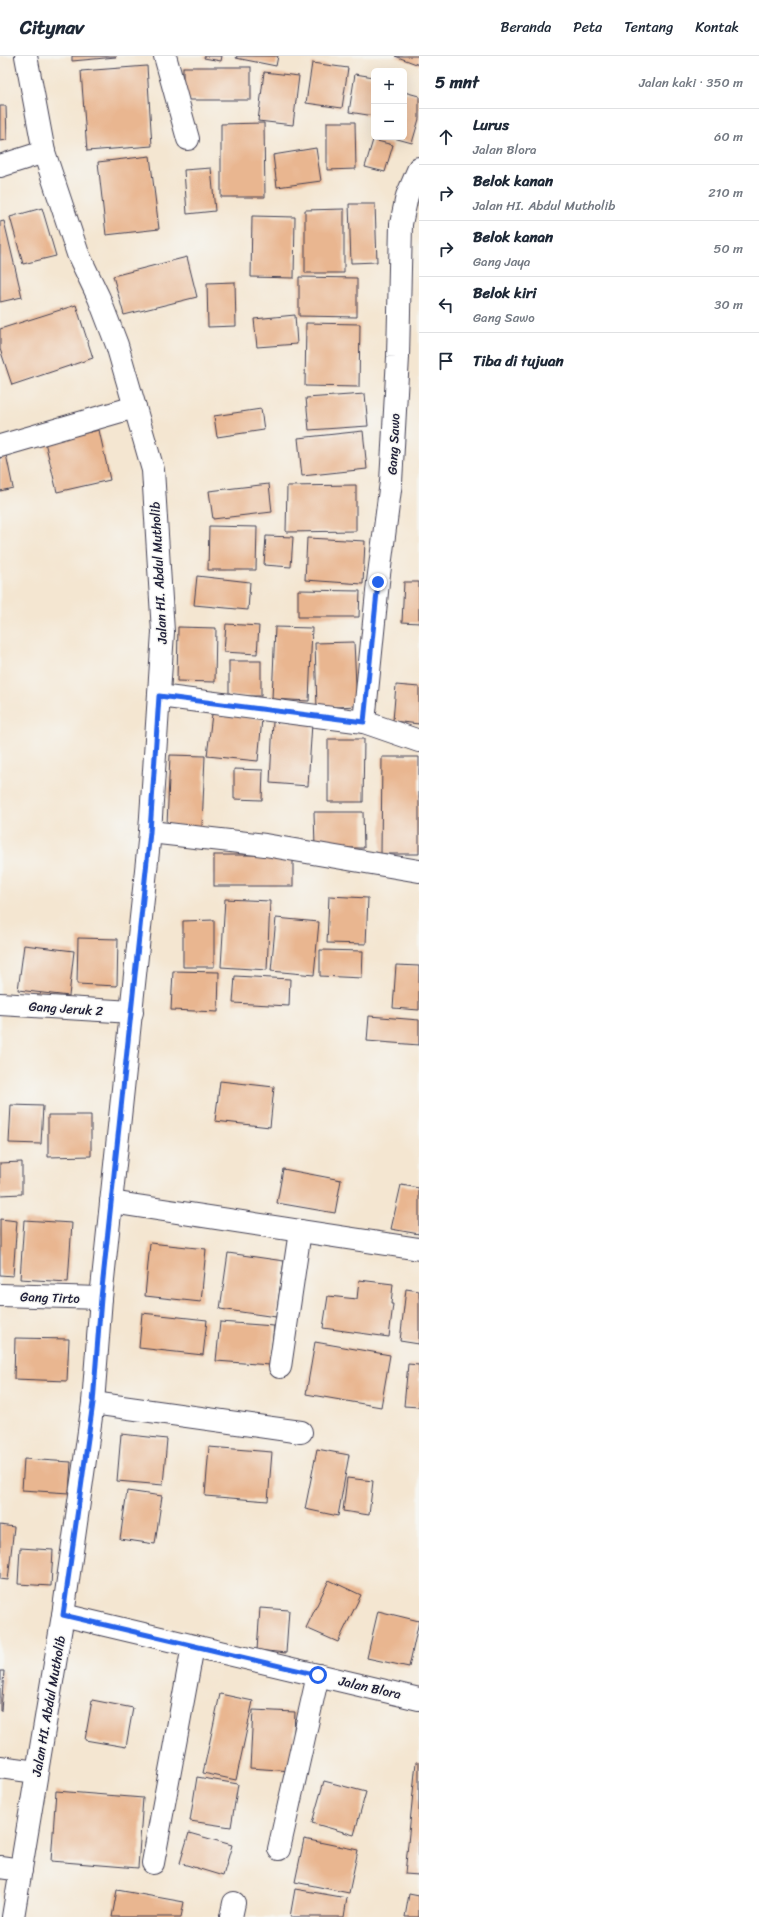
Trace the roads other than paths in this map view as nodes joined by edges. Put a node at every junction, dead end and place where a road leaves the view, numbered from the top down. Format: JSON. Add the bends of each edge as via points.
{"nodes":[{"id":1,"x":26,"y":56,"type":"edge"},
{"id":2,"x":165,"y":56,"type":"edge"},
{"id":3,"x":188,"y":139,"type":"dead end"},
{"id":4,"x":44,"y":152,"type":"junction"},
{"id":5,"x":0,"y":166,"type":"edge"},
{"id":6,"x":419,"y":168,"type":"edge"},
{"id":7,"x":135,"y":407,"type":"junction"},
{"id":8,"x":0,"y":446,"type":"edge"},
{"id":9,"x":159,"y":696,"type":"junction"},
{"id":10,"x":364,"y":722,"type":"junction"},
{"id":11,"x":419,"y":741,"type":"edge"},
{"id":12,"x":150,"y":832,"type":"junction"},
{"id":13,"x":419,"y":871,"type":"edge"},
{"id":14,"x":0,"y":1004,"type":"edge"},
{"id":15,"x":132,"y":1012,"type":"junction"},
{"id":16,"x":111,"y":1202,"type":"junction"},
{"id":17,"x":300,"y":1231,"type":"junction"},
{"id":18,"x":419,"y":1249,"type":"edge"},
{"id":19,"x":0,"y":1295,"type":"edge"},
{"id":20,"x":101,"y":1298,"type":"junction"},
{"id":21,"x":280,"y":1367,"type":"dead end"},
{"id":22,"x":93,"y":1403,"type":"junction"},
{"id":23,"x":301,"y":1432,"type":"dead end"},
{"id":24,"x":63,"y":1615,"type":"junction"},
{"id":25,"x":193,"y":1646,"type":"junction"},
{"id":26,"x":318,"y":1675,"type":"junction"},
{"id":27,"x":419,"y":1698,"type":"edge"},
{"id":28,"x":0,"y":1767,"type":"edge"},
{"id":29,"x":36,"y":1772,"type":"junction"},
{"id":30,"x":279,"y":1849,"type":"dead end"},
{"id":31,"x":153,"y":1863,"type":"dead end"},
{"id":32,"x":0,"y":1867,"type":"edge"},
{"id":33,"x":21,"y":1870,"type":"junction"},
{"id":34,"x":13,"y":1917,"type":"edge"}],
"edges":[{"from":1,"to":4,"type":"street","name":"Jalan HI. Abdul Mutholib"},
{"from":2,"to":3,"type":"street"},
{"from":4,"to":5,"type":"street"},
{"from":4,"to":7,"type":"street","name":"Jalan HI. Abdul Mutholib","via":[[78,254],[117,345]]},
{"from":6,"to":10,"type":"street","name":"Gang Sawo","via":[[407,196],[401,224],[398,357],[391,482]]},
{"from":7,"to":8,"type":"street"},
{"from":7,"to":9,"type":"street","name":"Jalan HI. Abdul Mutholib","via":[[153,470],[163,632]]},
{"from":9,"to":10,"type":"street"},
{"from":9,"to":12,"type":"street","name":"Jalan HI. Abdul Mutholib"},
{"from":10,"to":11,"type":"street"},
{"from":12,"to":13,"type":"street","via":[[265,845]]},
{"from":12,"to":15,"type":"street","name":"Jalan HI. Abdul Mutholib"},
{"from":14,"to":15,"type":"street","name":"Gang Jeruk 2"},
{"from":15,"to":16,"type":"street","name":"Jalan HI. Abdul Mutholib"},
{"from":16,"to":17,"type":"street"},
{"from":16,"to":20,"type":"street","name":"Jalan HI. Abdul Mutholib"},
{"from":17,"to":18,"type":"street"},
{"from":17,"to":21,"type":"street"},
{"from":19,"to":20,"type":"street","name":"Gang Tirto"},
{"from":20,"to":22,"type":"street","name":"Jalan HI. Abdul Mutholib"},
{"from":22,"to":23,"type":"street"},
{"from":22,"to":24,"type":"street","name":"Jalan HI. Abdul Mutholib"},
{"from":24,"to":25,"type":"street","name":"Jalan Blora"},
{"from":24,"to":29,"type":"street","name":"Jalan HI. Abdul Mutholib"},
{"from":25,"to":26,"type":"street","name":"Jalan Blora"},
{"from":25,"to":31,"type":"street"},
{"from":26,"to":27,"type":"street","name":"Jalan Blora"},
{"from":26,"to":30,"type":"street"},
{"from":28,"to":29,"type":"street"},
{"from":29,"to":33,"type":"street","name":"Jalan HI. Abdul Mutholib"},
{"from":32,"to":33,"type":"street"},
{"from":33,"to":34,"type":"street","name":"Jalan HI. Abdul Mutholib"}]}
